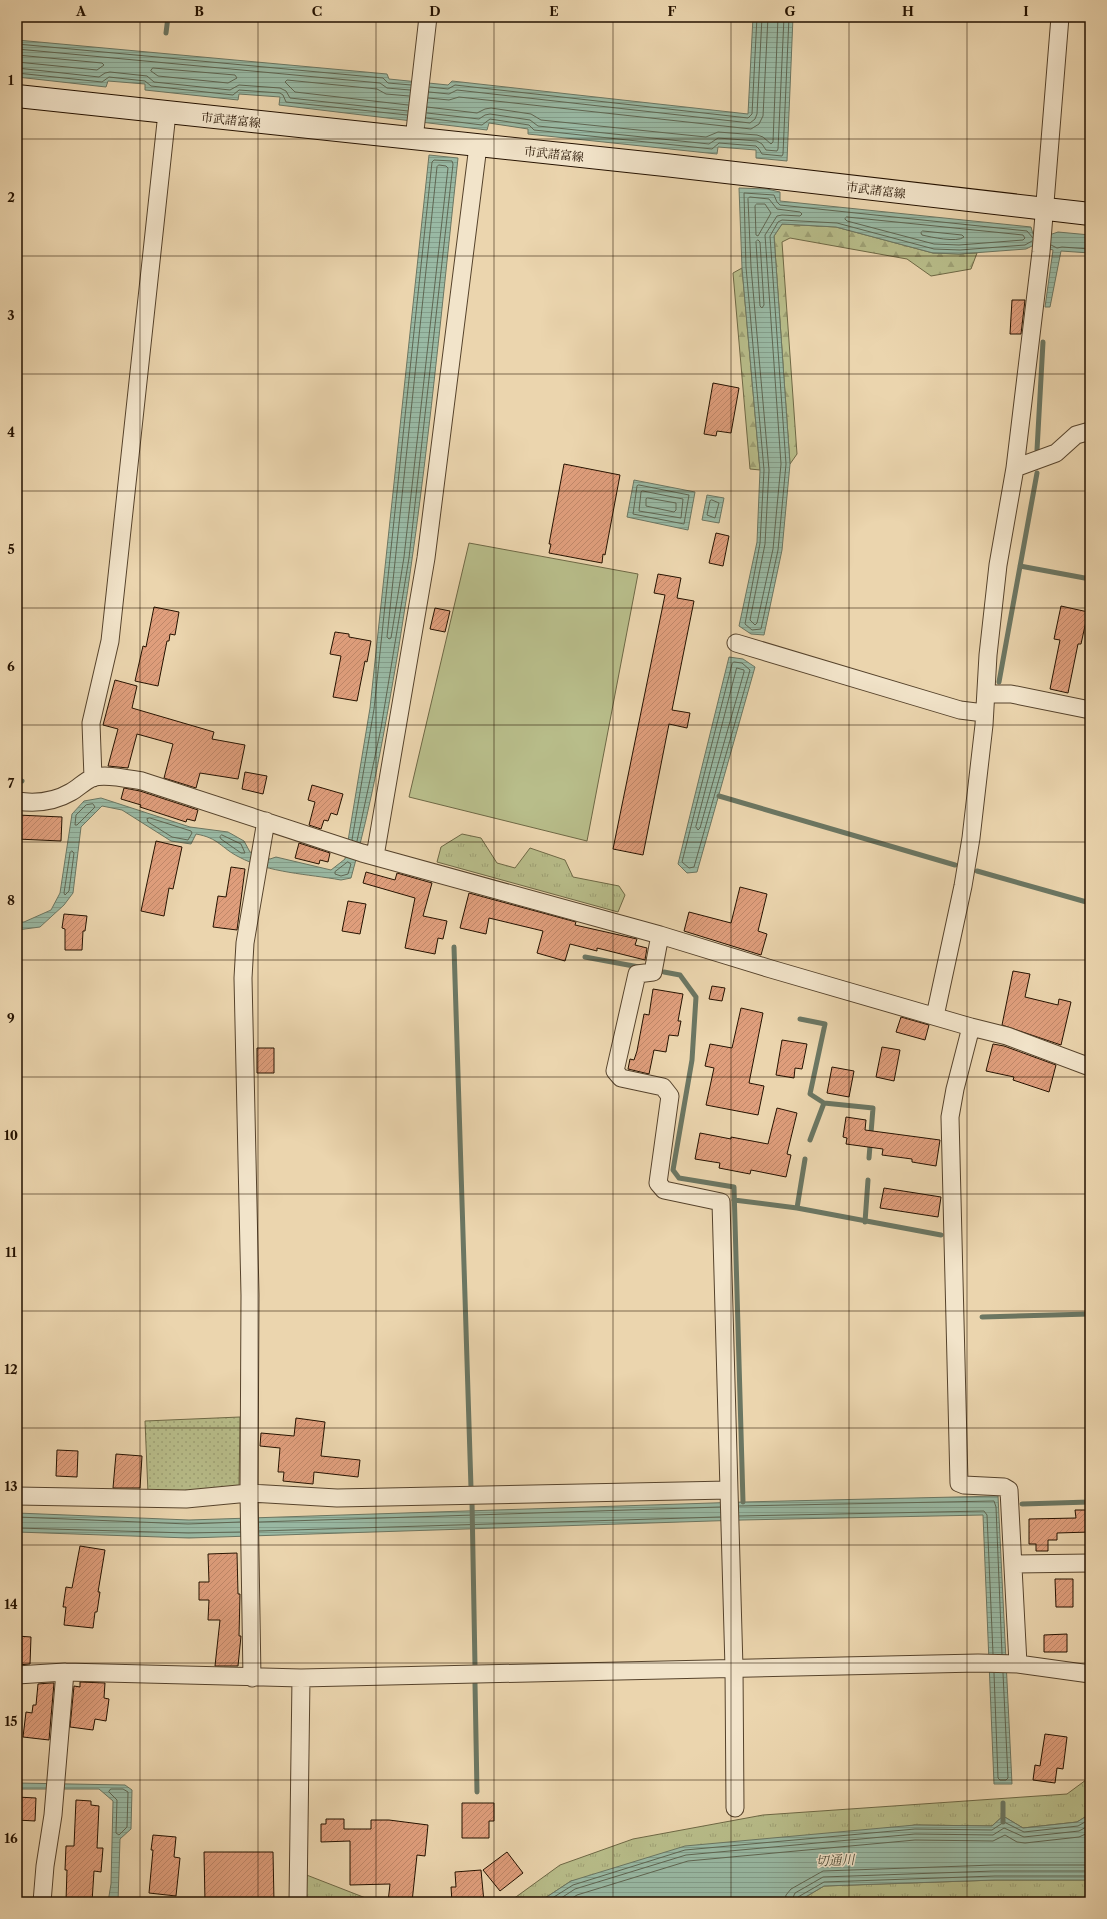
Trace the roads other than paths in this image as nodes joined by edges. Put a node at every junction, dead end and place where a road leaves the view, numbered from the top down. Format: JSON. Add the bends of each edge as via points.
{"nodes":[{"id":1,"x":428,"y":17,"type":"edge"},
{"id":2,"x":1060,"y":17,"type":"edge"},
{"id":3,"x":17,"y":96,"type":"edge"},
{"id":4,"x":167,"y":113,"type":"junction"},
{"id":5,"x":415,"y":133,"type":"junction"},
{"id":6,"x":478,"y":146,"type":"junction"},
{"id":7,"x":1090,"y":214,"type":"edge"},
{"id":8,"x":1044,"y":220,"type":"junction"},
{"id":9,"x":1090,"y":431,"type":"edge"},
{"id":10,"x":1015,"y":468,"type":"junction"},
{"id":11,"x":736,"y":643,"type":"dead end"},
{"id":12,"x":987,"y":694,"type":"junction"},
{"id":13,"x":1090,"y":710,"type":"edge"},
{"id":14,"x":984,"y":713,"type":"junction"},
{"id":15,"x":93,"y":778,"type":"junction"},
{"id":16,"x":17,"y":801,"type":"edge"},
{"id":17,"x":266,"y":821,"type":"junction"},
{"id":18,"x":369,"y":855,"type":"junction"},
{"id":19,"x":660,"y":935,"type":"junction"},
{"id":20,"x":935,"y":1016,"type":"junction"},
{"id":21,"x":971,"y":1027,"type":"junction"},
{"id":22,"x":1090,"y":1067,"type":"edge"},
{"id":23,"x":249,"y":1493,"type":"junction"},
{"id":24,"x":730,"y":1494,"type":"junction"},
{"id":25,"x":17,"y":1496,"type":"edge"},
{"id":26,"x":1090,"y":1563,"type":"edge"},
{"id":27,"x":1013,"y":1564,"type":"junction"},
{"id":28,"x":1014,"y":1664,"type":"junction"},
{"id":29,"x":734,"y":1668,"type":"junction"},
{"id":30,"x":65,"y":1672,"type":"junction"},
{"id":31,"x":1090,"y":1674,"type":"edge"},
{"id":32,"x":17,"y":1675,"type":"edge"},
{"id":33,"x":252,"y":1678,"type":"junction"},
{"id":34,"x":301,"y":1678,"type":"junction"},
{"id":35,"x":735,"y":1808,"type":"dead end"},
{"id":36,"x":42,"y":1902,"type":"edge"},
{"id":37,"x":298,"y":1902,"type":"edge"}],
"edges":[{"from":1,"to":5,"type":"street"},
{"from":2,"to":8,"type":"street"},
{"from":3,"to":4,"type":"main road","name":"市武諸富線"},
{"from":4,"to":5,"type":"main road","name":"市武諸富線"},
{"from":4,"to":15,"type":"street","via":[[110,641],[91,723]]},
{"from":5,"to":6,"type":"main road","name":"市武諸富線"},
{"from":6,"to":8,"type":"main road","name":"市武諸富線","via":[[665,165]]},
{"from":6,"to":18,"type":"street","via":[[426,558]]},
{"from":7,"to":8,"type":"main road","name":"市武諸富線"},
{"from":8,"to":10,"type":"street"},
{"from":9,"to":10,"type":"street","via":[[1076,435],[1056,453]]},
{"from":10,"to":12,"type":"street","via":[[998,566],[988,655]]},
{"from":11,"to":14,"type":"street","via":[[960,710]]},
{"from":12,"to":13,"type":"street","via":[[1011,694]]},
{"from":12,"to":14,"type":"street"},
{"from":14,"to":20,"type":"street","via":[[970,845]]},
{"from":15,"to":16,"type":"street","via":[[50,802]]},
{"from":15,"to":17,"type":"street","via":[[112,777],[142,781]]},
{"from":17,"to":18,"type":"street"},
{"from":17,"to":23,"type":"street","via":[[245,943],[243,978],[250,1294]]},
{"from":18,"to":19,"type":"street"},
{"from":19,"to":20,"type":"street"},
{"from":19,"to":24,"type":"street","via":[[653,972],[636,974],[615,1071],[621,1078],[663,1087],[670,1096],[658,1183],[664,1190],[721,1202]]},
{"from":20,"to":21,"type":"street"},
{"from":21,"to":22,"type":"street","via":[[1007,1036]]},
{"from":21,"to":27,"type":"street","via":[[950,1117],[959,1483],[1004,1487],[1009,1490]]},
{"from":23,"to":24,"type":"street","via":[[337,1498]]},
{"from":23,"to":25,"type":"street","via":[[186,1499]]},
{"from":23,"to":33,"type":"street"},
{"from":24,"to":29,"type":"street"},
{"from":26,"to":27,"type":"street"},
{"from":27,"to":28,"type":"street"},
{"from":28,"to":29,"type":"street"},
{"from":28,"to":31,"type":"street"},
{"from":29,"to":34,"type":"street"},
{"from":29,"to":35,"type":"street"},
{"from":30,"to":32,"type":"street"},
{"from":30,"to":33,"type":"street"},
{"from":30,"to":36,"type":"street"},
{"from":33,"to":34,"type":"street"},
{"from":34,"to":37,"type":"street"}]}
